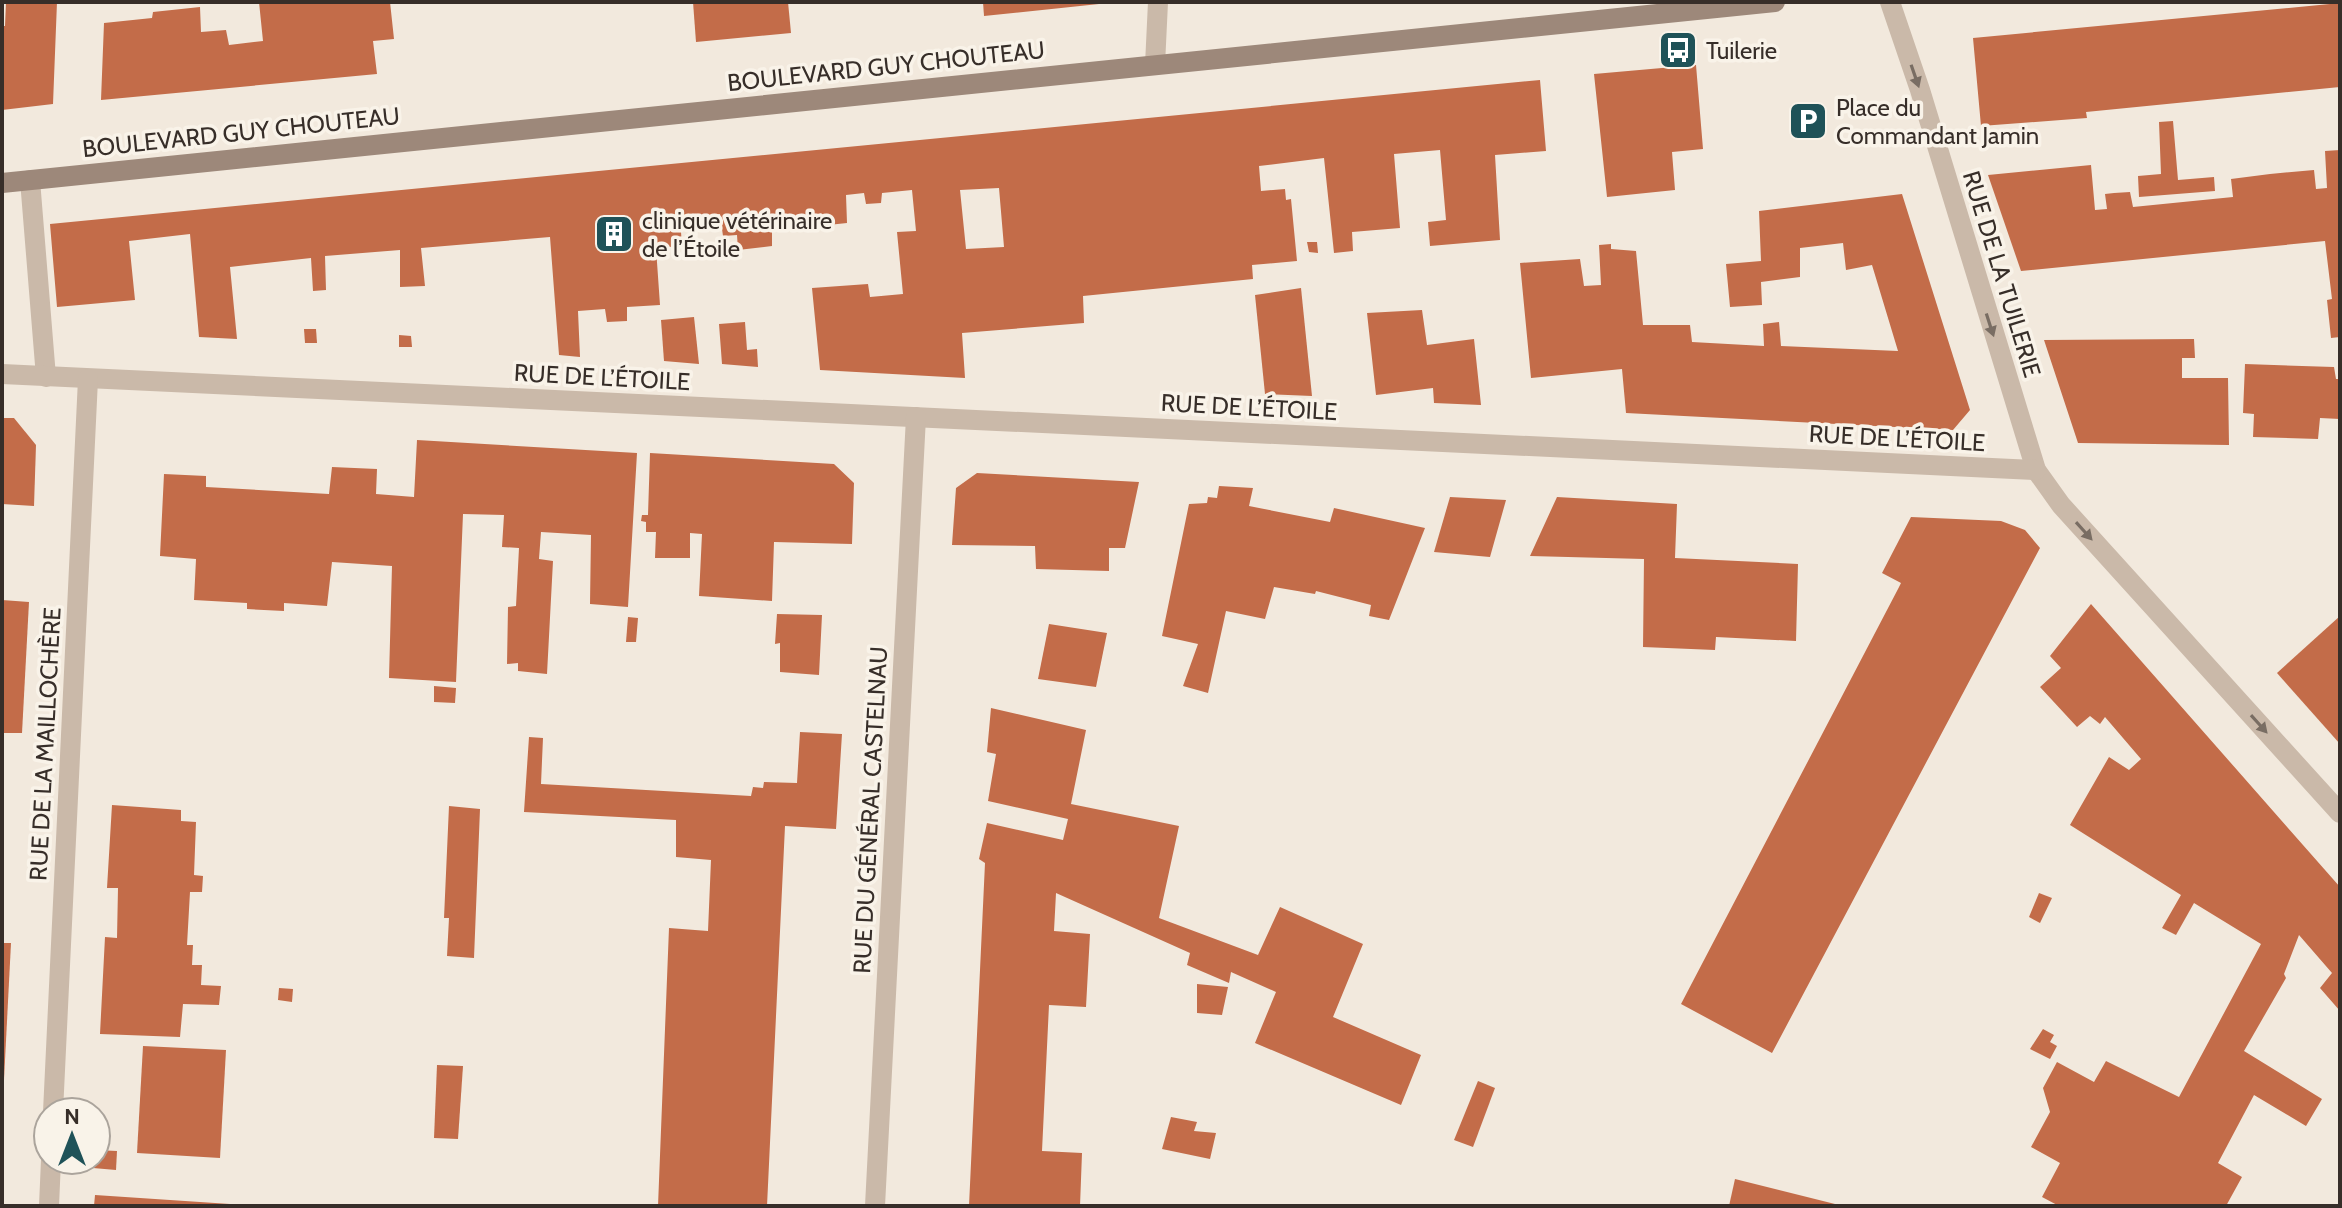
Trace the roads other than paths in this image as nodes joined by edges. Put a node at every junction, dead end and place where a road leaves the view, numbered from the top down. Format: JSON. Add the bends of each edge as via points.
{"nodes":[{"id":1,"x":1158,"y":2,"type":"edge"},
{"id":2,"x":1775,"y":2,"type":"edge"},
{"id":3,"x":1890,"y":2,"type":"edge"},
{"id":4,"x":1155,"y":65,"type":"junction"},
{"id":5,"x":30,"y":180,"type":"junction"},
{"id":6,"x":2,"y":183,"type":"edge"},
{"id":7,"x":2,"y":374,"type":"edge"},
{"id":8,"x":46,"y":377,"type":"junction"},
{"id":9,"x":88,"y":379,"type":"junction"},
{"id":10,"x":916,"y":417,"type":"junction"},
{"id":11,"x":2036,"y":470,"type":"junction"},
{"id":12,"x":2340,"y":813,"type":"edge"},
{"id":13,"x":54,"y":1096,"type":"edge"},
{"id":14,"x":50,"y":1176,"type":"edge"},
{"id":15,"x":49,"y":1206,"type":"edge"},
{"id":16,"x":875,"y":1206,"type":"edge"}],
"edges":[{"from":1,"to":4,"type":"street"},
{"from":2,"to":4,"type":"main road","name":"BOULEVARD GUY CHOUTEAU"},
{"from":3,"to":11,"type":"street","name":"RUE DE LA TUILERIE","one_way":true},
{"from":4,"to":5,"type":"main road","name":"BOULEVARD GUY CHOUTEAU"},
{"from":5,"to":6,"type":"main road","name":"BOULEVARD GUY CHOUTEAU"},
{"from":5,"to":8,"type":"street"},
{"from":7,"to":8,"type":"street","name":"RUE DE L’ÉTOILE"},
{"from":8,"to":9,"type":"street","name":"RUE DE L’ÉTOILE"},
{"from":9,"to":10,"type":"street","name":"RUE DE L’ÉTOILE"},
{"from":9,"to":13,"type":"street","name":"RUE DE LA MAILLOCHÈRE"},
{"from":10,"to":11,"type":"street","name":"RUE DE L’ÉTOILE"},
{"from":10,"to":16,"type":"street","name":"RUE DU GÉNÉRAL CASTELNAU"},
{"from":11,"to":12,"type":"street","one_way":true,"via":[[2061,505]]},
{"from":14,"to":15,"type":"street"}]}
